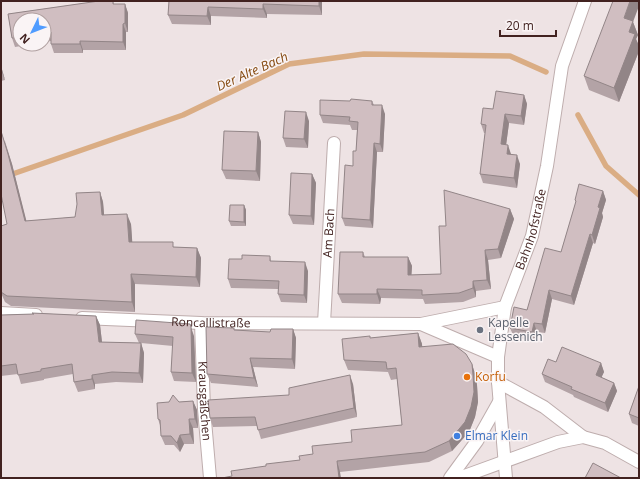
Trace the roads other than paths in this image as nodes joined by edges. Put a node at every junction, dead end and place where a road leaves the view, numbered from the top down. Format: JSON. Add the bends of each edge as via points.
{"nodes":[{"id":1,"x":585,"y":1,"type":"edge"},
{"id":2,"x":334,"y":143,"type":"dead end"},
{"id":3,"x":505,"y":307,"type":"junction"},
{"id":4,"x":1,"y":313,"type":"edge"},
{"id":5,"x":47,"y":316,"type":"edge"},
{"id":6,"x":70,"y":317,"type":"edge"},
{"id":7,"x":201,"y":323,"type":"junction"},
{"id":8,"x":324,"y":323,"type":"junction"},
{"id":9,"x":421,"y":324,"type":"junction"},
{"id":10,"x":498,"y":357,"type":"junction"},
{"id":11,"x":498,"y":382,"type":"junction"},
{"id":12,"x":499,"y":402,"type":"junction"},
{"id":13,"x":583,"y":437,"type":"junction"},
{"id":14,"x":505,"y":460,"type":"junction"},
{"id":15,"x":639,"y":462,"type":"edge"},
{"id":16,"x":210,"y":478,"type":"edge"},
{"id":17,"x":450,"y":478,"type":"edge"},
{"id":18,"x":459,"y":478,"type":"edge"},
{"id":19,"x":506,"y":478,"type":"edge"}],
"edges":[{"from":1,"to":3,"type":"street","name":"Bahnhofstraße","via":[[562,66],[547,166],[532,236]]},
{"from":2,"to":8,"type":"street","name":"Am Bach"},
{"from":3,"to":9,"type":"street","name":"Roncallistraße"},
{"from":3,"to":10,"type":"street","name":"Bahnhofstraße"},
{"from":4,"to":5,"type":"street"},
{"from":6,"to":7,"type":"street","name":"Roncallistraße"},
{"from":7,"to":8,"type":"street","name":"Roncallistraße"},
{"from":7,"to":16,"type":"street","name":"Krausgäßchen"},
{"from":8,"to":9,"type":"street","name":"Roncallistraße"},
{"from":9,"to":10,"type":"street","name":"Roncallistraße"},
{"from":10,"to":11,"type":"street","name":"Bahnhofstraße"},
{"from":11,"to":12,"type":"street","name":"Bahnhofstraße"},
{"from":11,"to":13,"type":"street","via":[[544,407]]},
{"from":12,"to":14,"type":"street","name":"Bahnhofstraße"},
{"from":12,"to":17,"type":"street","via":[[477,441]]},
{"from":13,"to":14,"type":"street","via":[[558,442]]},
{"from":13,"to":15,"type":"street","via":[[605,443]]},
{"from":14,"to":18,"type":"street"},
{"from":14,"to":19,"type":"street","name":"Bahnhofstraße"}]}
